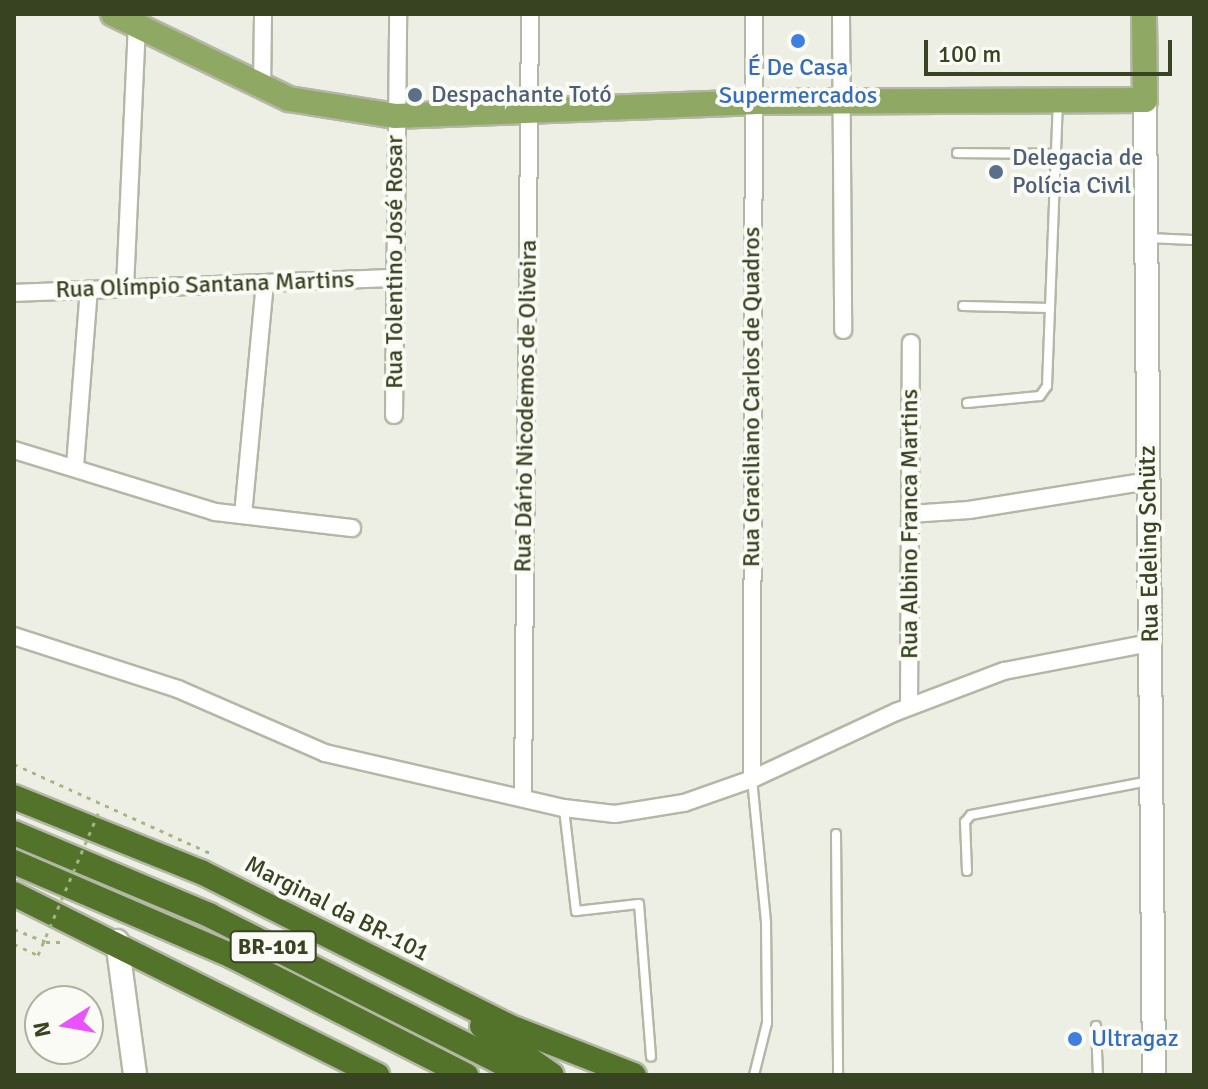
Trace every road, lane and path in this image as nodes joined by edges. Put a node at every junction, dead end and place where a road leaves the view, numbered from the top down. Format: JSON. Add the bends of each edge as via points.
{"nodes":[{"id":1,"x":113,"y":14,"type":"edge"},
{"id":2,"x":263,"y":14,"type":"edge"},
{"id":3,"x":398,"y":14,"type":"edge"},
{"id":4,"x":530,"y":14,"type":"edge"},
{"id":5,"x":754,"y":14,"type":"edge"},
{"id":6,"x":841,"y":14,"type":"edge"},
{"id":7,"x":1144,"y":14,"type":"edge"},
{"id":8,"x":137,"y":26,"type":"junction"},
{"id":9,"x":262,"y":88,"type":"junction"},
{"id":10,"x":1145,"y":100,"type":"junction"},
{"id":11,"x":1058,"y":101,"type":"junction"},
{"id":12,"x":753,"y":102,"type":"junction"},
{"id":13,"x":839,"y":103,"type":"junction"},
{"id":14,"x":529,"y":111,"type":"junction"},
{"id":15,"x":395,"y":116,"type":"junction"},
{"id":16,"x":957,"y":153,"type":"dead end"},
{"id":17,"x":1056,"y":154,"type":"junction"},
{"id":18,"x":1146,"y":238,"type":"junction"},
{"id":19,"x":1194,"y":240,"type":"edge"},
{"id":20,"x":395,"y":278,"type":"junction"},
{"id":21,"x":265,"y":284,"type":"junction"},
{"id":22,"x":125,"y":288,"type":"junction"},
{"id":23,"x":89,"y":290,"type":"junction"},
{"id":24,"x":14,"y":293,"type":"edge"},
{"id":25,"x":963,"y":306,"type":"dead end"},
{"id":26,"x":1050,"y":308,"type":"junction"},
{"id":27,"x":843,"y":330,"type":"dead end"},
{"id":28,"x":911,"y":343,"type":"dead end"},
{"id":29,"x":967,"y":403,"type":"dead end"},
{"id":30,"x":394,"y":415,"type":"dead end"},
{"id":31,"x":14,"y":450,"type":"edge"},
{"id":32,"x":75,"y":466,"type":"junction"},
{"id":33,"x":1148,"y":481,"type":"junction"},
{"id":34,"x":910,"y":514,"type":"junction"},
{"id":35,"x":243,"y":515,"type":"junction"},
{"id":36,"x":352,"y":528,"type":"dead end"},
{"id":37,"x":14,"y":636,"type":"edge"},
{"id":38,"x":1150,"y":643,"type":"junction"},
{"id":39,"x":909,"y":706,"type":"junction"},
{"id":40,"x":14,"y":764,"type":"edge"},
{"id":41,"x":752,"y":779,"type":"junction"},
{"id":42,"x":1151,"y":781,"type":"junction"},
{"id":43,"x":14,"y":797,"type":"edge"},
{"id":44,"x":523,"y":797,"type":"junction"},
{"id":45,"x":564,"y":808,"type":"junction"},
{"id":46,"x":14,"y":833,"type":"edge"},
{"id":47,"x":836,"y":834,"type":"dead end"},
{"id":48,"x":14,"y":862,"type":"edge"},
{"id":49,"x":967,"y":871,"type":"dead end"},
{"id":50,"x":14,"y":894,"type":"edge"},
{"id":51,"x":117,"y":941,"type":"junction"},
{"id":52,"x":14,"y":944,"type":"edge"},
{"id":53,"x":419,"y":983,"type":"junction"},
{"id":54,"x":1096,"y":1026,"type":"dead end"},
{"id":55,"x":651,"y":1057,"type":"dead end"},
{"id":56,"x":135,"y":1075,"type":"edge"},
{"id":57,"x":377,"y":1075,"type":"edge"},
{"id":58,"x":466,"y":1075,"type":"edge"},
{"id":59,"x":526,"y":1075,"type":"edge"},
{"id":60,"x":552,"y":1075,"type":"edge"},
{"id":61,"x":634,"y":1075,"type":"edge"},
{"id":62,"x":754,"y":1075,"type":"edge"},
{"id":63,"x":838,"y":1075,"type":"edge"},
{"id":64,"x":1098,"y":1075,"type":"edge"},
{"id":65,"x":1154,"y":1075,"type":"edge"}],
"edges":[{"from":1,"to":8,"type":"main road"},
{"from":2,"to":9,"type":"street"},
{"from":3,"to":15,"type":"street","name":"Rua Tolentino José Rosar"},
{"from":4,"to":14,"type":"street","name":"Rua Dário Nicodemos de Oliveira"},
{"from":5,"to":12,"type":"street","name":"Rua Graciliano Carlos de Quadros"},
{"from":6,"to":13,"type":"street"},
{"from":7,"to":10,"type":"main road","name":"Rua Edeling Schütz"},
{"from":8,"to":9,"type":"main road"},
{"from":8,"to":22,"type":"street"},
{"from":9,"to":15,"type":"main road","via":[[322,107]]},
{"from":10,"to":11,"type":"main road"},
{"from":10,"to":18,"type":"main road","name":"Rua Edeling Schütz"},
{"from":11,"to":13,"type":"main road"},
{"from":11,"to":17,"type":"lane"},
{"from":12,"to":13,"type":"main road"},
{"from":12,"to":14,"type":"main road"},
{"from":12,"to":41,"type":"street","name":"Rua Graciliano Carlos de Quadros"},
{"from":13,"to":27,"type":"street"},
{"from":14,"to":15,"type":"main road"},
{"from":14,"to":44,"type":"street","name":"Rua Dário Nicodemos de Oliveira"},
{"from":15,"to":20,"type":"street","name":"Rua Tolentino José Rosar"},
{"from":16,"to":17,"type":"lane"},
{"from":17,"to":26,"type":"lane"},
{"from":18,"to":19,"type":"lane"},
{"from":18,"to":33,"type":"main road","name":"Rua Edeling Schütz"},
{"from":20,"to":21,"type":"street","name":"Rua Olímpio Santana Martins"},
{"from":20,"to":30,"type":"street","name":"Rua Tolentino José Rosar"},
{"from":21,"to":22,"type":"street","name":"Rua Olímpio Santana Martins"},
{"from":21,"to":35,"type":"street"},
{"from":22,"to":23,"type":"street","name":"Rua Olímpio Santana Martins"},
{"from":23,"to":24,"type":"street","name":"Rua Olímpio Santana Martins"},
{"from":23,"to":32,"type":"street"},
{"from":25,"to":26,"type":"lane"},
{"from":26,"to":29,"type":"lane","via":[[1047,386],[1040,396]]},
{"from":28,"to":34,"type":"street","name":"Rua Albino Franca Martins"},
{"from":31,"to":32,"type":"street"},
{"from":32,"to":35,"type":"street","via":[[193,506]]},
{"from":33,"to":34,"type":"street","via":[[978,509]]},
{"from":33,"to":38,"type":"main road","name":"Rua Edeling Schütz"},
{"from":34,"to":39,"type":"street","name":"Rua Albino Franca Martins"},
{"from":35,"to":36,"type":"street"},
{"from":37,"to":44,"type":"street","via":[[178,689],[325,753]]},
{"from":38,"to":39,"type":"street","via":[[1004,671]]},
{"from":38,"to":42,"type":"main road","name":"Rua Edeling Schütz"},
{"from":39,"to":41,"type":"street"},
{"from":40,"to":52,"type":"path","bridge":true,"via":[[211,849],[207,858],[99,811],[38,955]]},
{"from":41,"to":45,"type":"street","via":[[655,810],[615,814]]},
{"from":41,"to":62,"type":"lane","via":[[766,923],[767,1009]]},
{"from":42,"to":49,"type":"lane","via":[[971,815],[965,822]]},
{"from":42,"to":65,"type":"main road","name":"Rua Edeling Schütz"},
{"from":43,"to":53,"type":"highway","name":"Marginal da BR-101","via":[[201,872]]},
{"from":44,"to":45,"type":"street"},
{"from":45,"to":55,"type":"lane","via":[[576,911],[639,904]]},
{"from":46,"to":59,"type":"highway","number":"BR-101","via":[[209,915]]},
{"from":47,"to":63,"type":"lane"},
{"from":48,"to":58,"type":"highway","number":"BR-101","via":[[219,950]]},
{"from":50,"to":51,"type":"highway"},
{"from":51,"to":56,"type":"main road"},
{"from":51,"to":57,"type":"highway"},
{"from":53,"to":60,"type":"highway"},
{"from":53,"to":61,"type":"highway","name":"Marginal da BR-101","via":[[508,1026]]},
{"from":54,"to":64,"type":"lane"}]}
